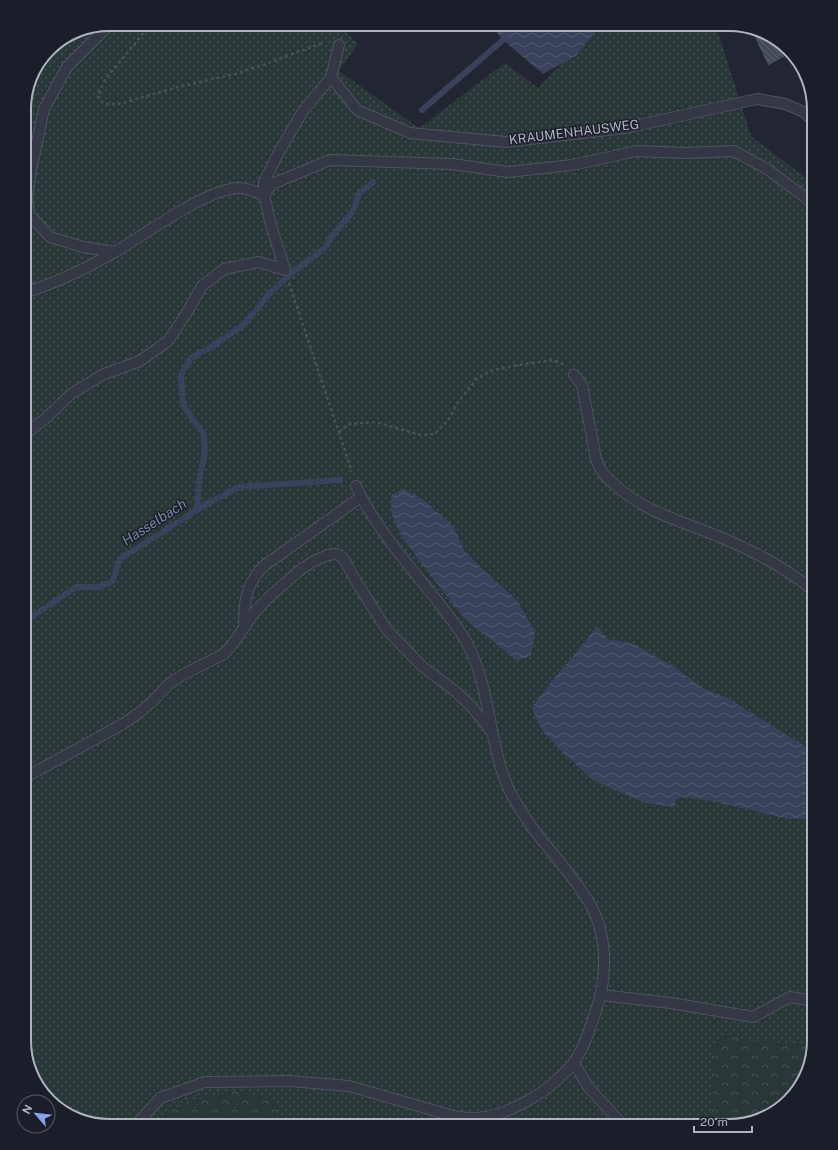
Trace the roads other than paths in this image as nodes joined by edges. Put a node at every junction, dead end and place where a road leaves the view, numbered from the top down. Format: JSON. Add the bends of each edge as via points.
{"nodes":[{"id":1,"x":102,"y":32,"type":"edge"},
{"id":2,"x":339,"y":45,"type":"road end"},
{"id":3,"x":331,"y":77,"type":"junction"},
{"id":4,"x":807,"y":115,"type":"edge"},
{"id":5,"x":31,"y":170,"type":"edge"},
{"id":6,"x":264,"y":195,"type":"junction"},
{"id":7,"x":807,"y":199,"type":"edge"},
{"id":8,"x":31,"y":216,"type":"edge"},
{"id":9,"x":115,"y":252,"type":"junction"},
{"id":10,"x":31,"y":291,"type":"edge"},
{"id":11,"x":574,"y":375,"type":"road end"},
{"id":12,"x":31,"y":429,"type":"edge"},
{"id":13,"x":356,"y":486,"type":"road end"},
{"id":14,"x":361,"y":497,"type":"junction"},
{"id":15,"x":807,"y":586,"type":"edge"},
{"id":16,"x":244,"y":628,"type":"junction"},
{"id":17,"x":492,"y":734,"type":"junction"},
{"id":18,"x":31,"y":774,"type":"edge"},
{"id":19,"x":601,"y":995,"type":"junction"},
{"id":20,"x":807,"y":1000,"type":"edge"},
{"id":21,"x":574,"y":1063,"type":"junction"},
{"id":22,"x":141,"y":1119,"type":"edge"},
{"id":23,"x":618,"y":1119,"type":"edge"}],
"edges":[{"from":1,"to":5,"type":"lane","via":[[67,67],[44,109]]},
{"from":2,"to":3,"type":"lane"},
{"from":3,"to":4,"type":"lane","name":"KRAUMENHAUSWEG","via":[[358,110],[410,133],[506,142],[625,128],[757,99],[785,104]]},
{"from":3,"to":6,"type":"lane","via":[[303,111],[278,154],[264,182]]},
{"from":6,"to":7,"type":"lane","via":[[272,184],[330,160],[452,164],[508,172],[572,165],[637,151],[734,151],[767,169]]},
{"from":6,"to":9,"type":"lane","via":[[242,188],[218,192]]},
{"from":6,"to":12,"type":"lane","via":[[285,270],[259,262],[224,269],[202,286],[168,341],[140,361],[102,375],[71,394]]},
{"from":8,"to":9,"type":"lane","via":[[50,237],[83,247]]},
{"from":9,"to":10,"type":"lane"},
{"from":11,"to":15,"type":"lane","via":[[582,385],[600,470],[622,492],[656,513],[728,540],[775,563]]},
{"from":13,"to":14,"type":"lane"},
{"from":14,"to":16,"type":"lane","via":[[258,572],[244,605]]},
{"from":14,"to":17,"type":"lane","via":[[382,532],[465,640],[475,660],[484,689]]},
{"from":16,"to":17,"type":"lane","via":[[269,597],[299,571],[328,555],[341,556],[387,630],[423,667],[471,706]]},
{"from":16,"to":18,"type":"lane","via":[[224,654],[169,684],[150,704],[123,724]]},
{"from":17,"to":19,"type":"lane","via":[[507,784],[519,808],[589,901],[599,924],[604,969]]},
{"from":19,"to":20,"type":"lane","via":[[753,1016],[790,997]]},
{"from":19,"to":21,"type":"lane"},
{"from":21,"to":22,"type":"lane","via":[[534,1098],[485,1117],[453,1116],[349,1086],[290,1081],[205,1082],[160,1098]]},
{"from":21,"to":23,"type":"lane","via":[[589,1088]]}]}
